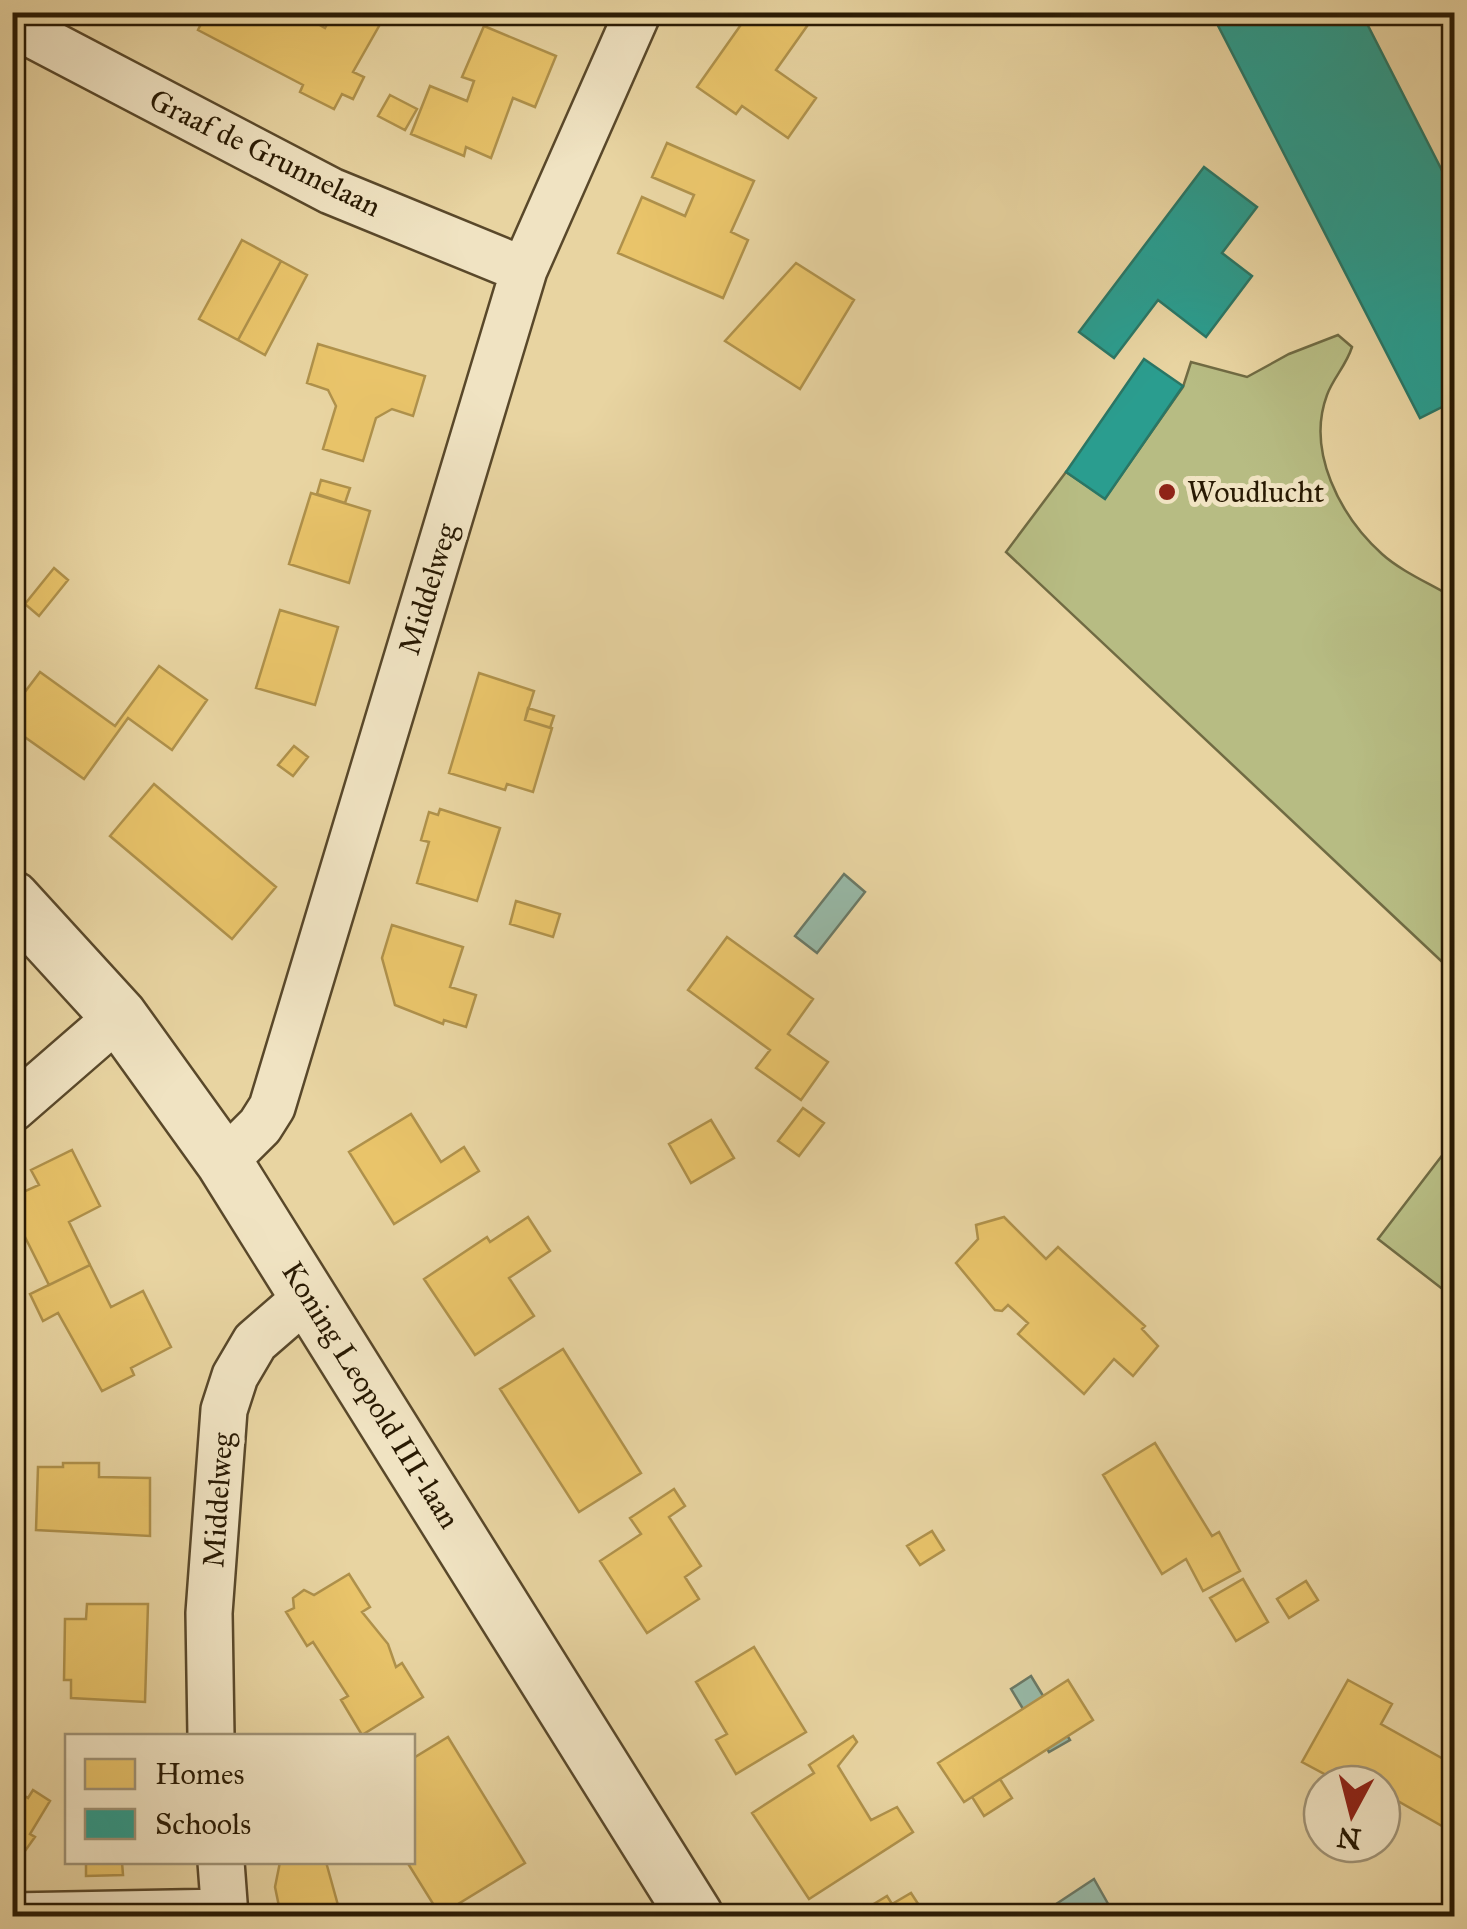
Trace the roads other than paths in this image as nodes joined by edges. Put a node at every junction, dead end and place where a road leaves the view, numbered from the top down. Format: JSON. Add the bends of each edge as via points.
{"nodes":[{"id":1,"x":638,"y":12,"type":"edge"},
{"id":2,"x":12,"y":24,"type":"edge"},
{"id":3,"x":524,"y":270,"type":"junction"},
{"id":4,"x":12,"y":899,"type":"edge"},
{"id":5,"x":119,"y":1016,"type":"junction"},
{"id":6,"x":12,"y":1108,"type":"edge"},
{"id":7,"x":224,"y":1162,"type":"junction"},
{"id":8,"x":308,"y":1296,"type":"junction"},
{"id":9,"x":211,"y":1734,"type":"edge"},
{"id":10,"x":220,"y":1864,"type":"edge"},
{"id":11,"x":224,"y":1914,"type":"edge"},
{"id":12,"x":12,"y":1916,"type":"edge"},
{"id":13,"x":695,"y":1916,"type":"edge"}],
"edges":[{"from":1,"to":3,"type":"street","name":"Middelweg"},
{"from":2,"to":3,"type":"street","name":"Graaf de Grunnelaan","via":[[330,191]]},
{"from":3,"to":7,"type":"street","name":"Middelweg","via":[[272,1107]]},
{"from":4,"to":5,"type":"street","name":"Koning Leopold III-laan"},
{"from":5,"to":6,"type":"street"},
{"from":5,"to":7,"type":"street","name":"Koning Leopold III-laan"},
{"from":7,"to":8,"type":"street","name":"Koning Leopold III-laan"},
{"from":8,"to":9,"type":"street","name":"Middelweg","via":[[255,1342],[234,1376],[224,1410],[210,1613]]},
{"from":8,"to":13,"type":"street","name":"Koning Leopold III-laan"},
{"from":10,"to":11,"type":"street"},
{"from":11,"to":12,"type":"street"}]}
